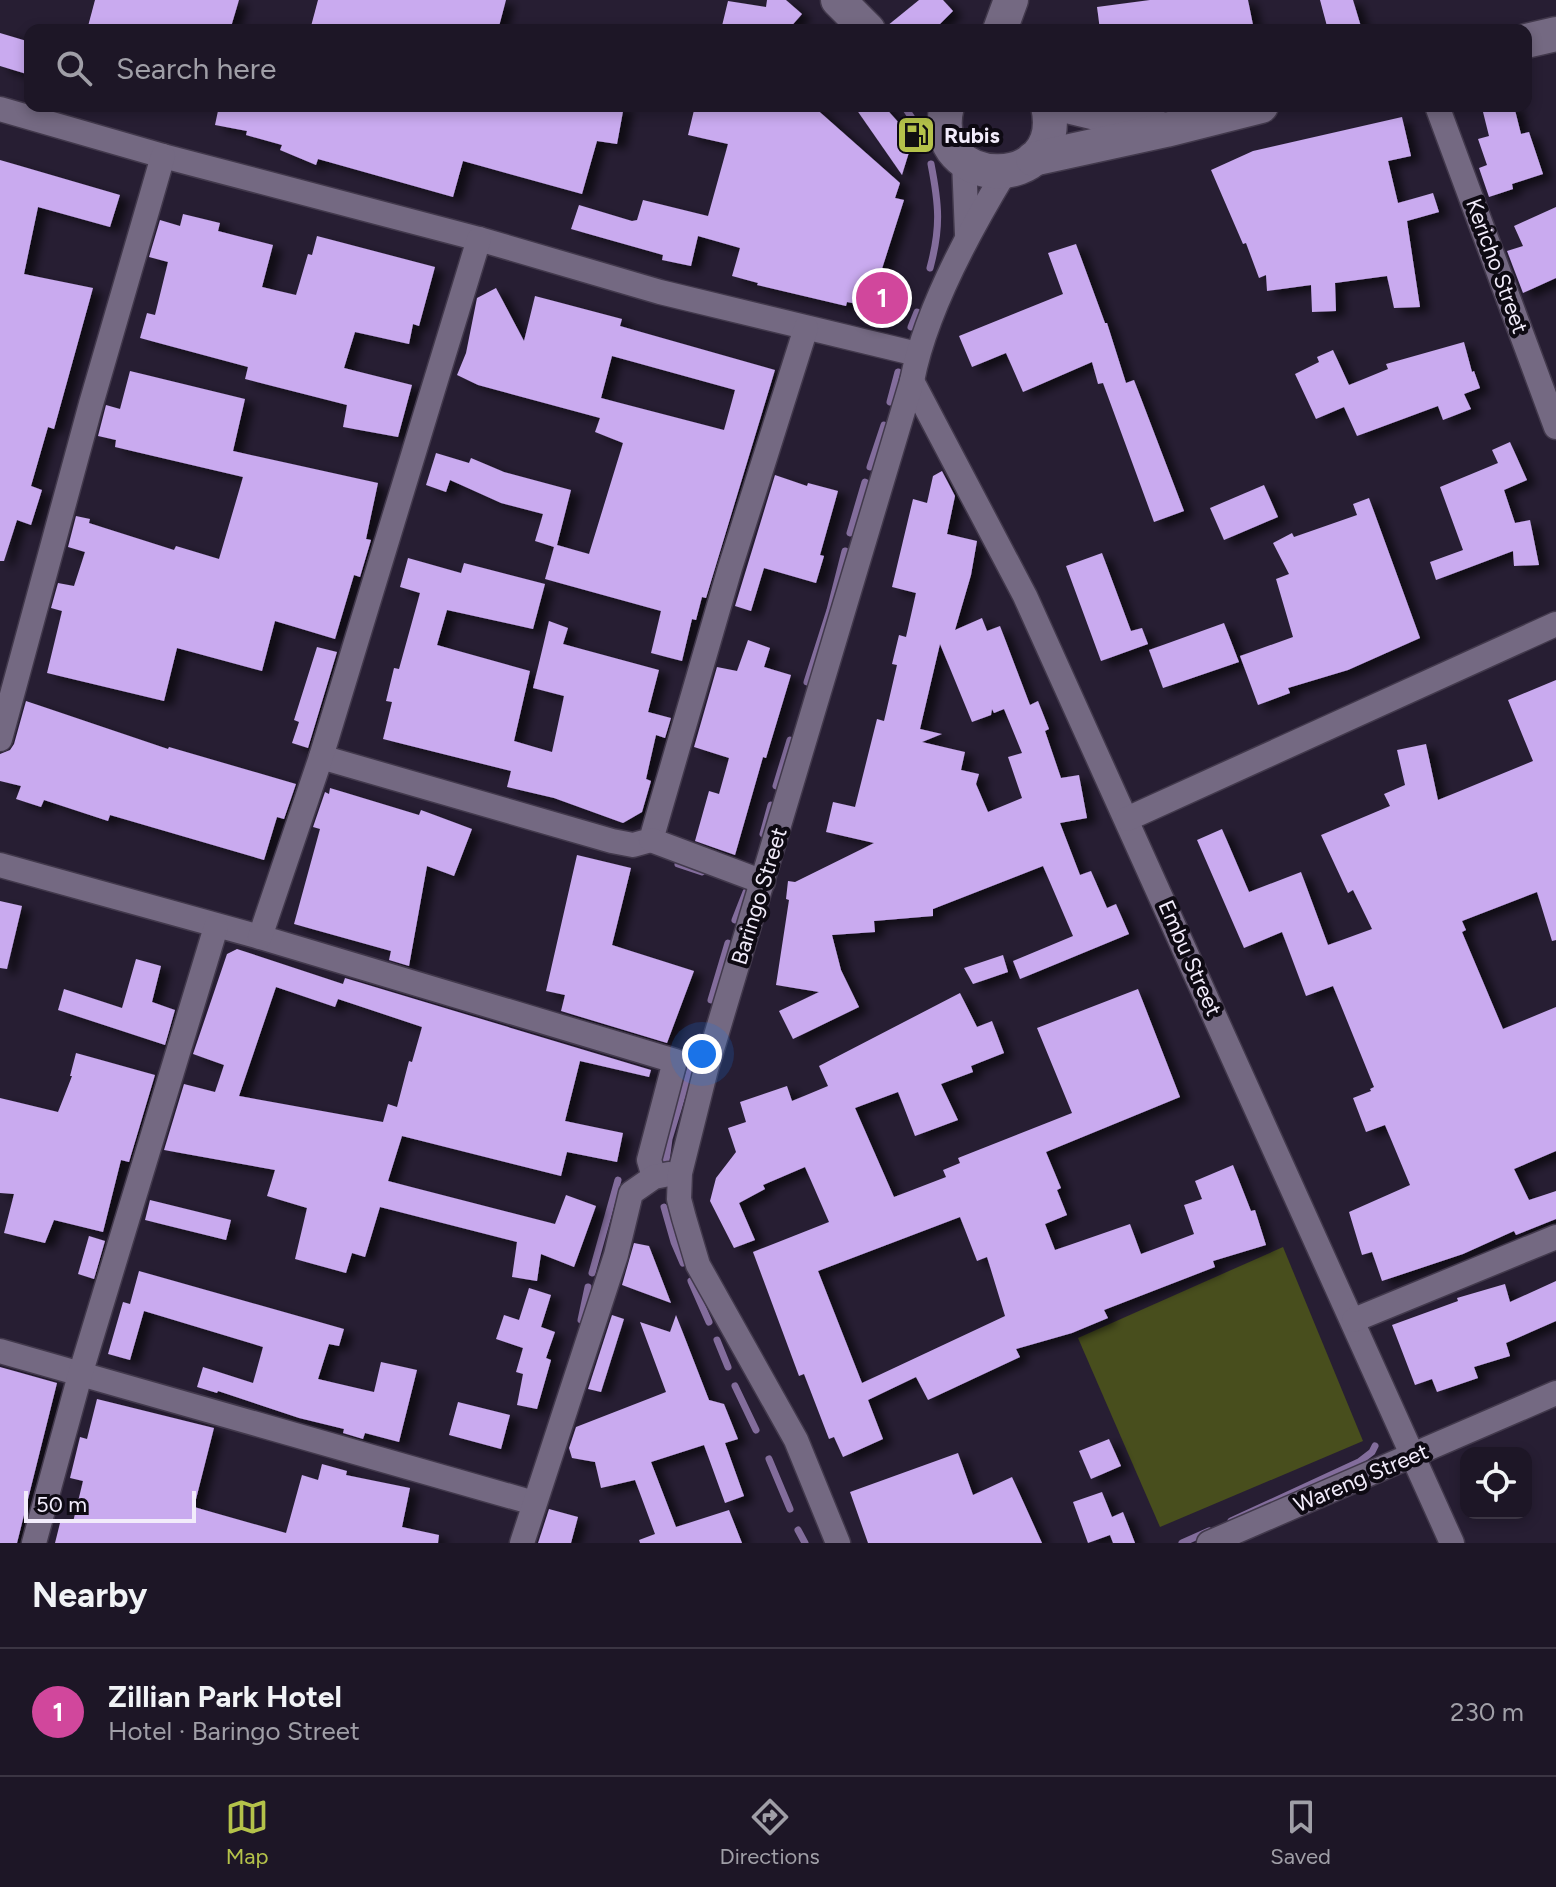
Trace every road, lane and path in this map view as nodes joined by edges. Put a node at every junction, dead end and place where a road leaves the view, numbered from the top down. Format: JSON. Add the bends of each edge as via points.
{"nodes":[{"id":1,"x":838,"y":0,"type":"edge"},
{"id":2,"x":1011,"y":0,"type":"edge"},
{"id":3,"x":1026,"y":0,"type":"edge"},
{"id":4,"x":862,"y":24,"type":"edge"},
{"id":5,"x":1002,"y":24,"type":"edge"},
{"id":6,"x":1027,"y":24,"type":"edge"},
{"id":7,"x":1556,"y":34,"type":"edge"},
{"id":8,"x":1532,"y":40,"type":"edge"},
{"id":9,"x":0,"y":109,"type":"edge"},
{"id":10,"x":944,"y":112,"type":"edge"},
{"id":11,"x":1048,"y":112,"type":"edge"},
{"id":12,"x":1092,"y":112,"type":"edge"},
{"id":13,"x":1237,"y":112,"type":"edge"},
{"id":14,"x":1439,"y":112,"type":"edge"},
{"id":15,"x":1166,"y":130,"type":"junction"},
{"id":16,"x":163,"y":156,"type":"junction"},
{"id":17,"x":964,"y":161,"type":"junction"},
{"id":18,"x":1019,"y":166,"type":"junction"},
{"id":19,"x":967,"y":234,"type":"junction"},
{"id":20,"x":479,"y":239,"type":"junction"},
{"id":21,"x":806,"y":328,"type":"junction"},
{"id":22,"x":917,"y":354,"type":"junction"},
{"id":23,"x":912,"y":381,"type":"junction"},
{"id":24,"x":1556,"y":427,"type":"edge"},
{"id":25,"x":1556,"y":624,"type":"edge"},
{"id":26,"x":8,"y":672,"type":"edge"},
{"id":27,"x":0,"y":739,"type":"edge"},
{"id":28,"x":321,"y":757,"type":"junction"},
{"id":29,"x":1127,"y":819,"type":"junction"},
{"id":30,"x":651,"y":840,"type":"junction"},
{"id":31,"x":0,"y":865,"type":"edge"},
{"id":32,"x":763,"y":882,"type":"junction"},
{"id":33,"x":216,"y":927,"type":"junction"},
{"id":34,"x":260,"y":937,"type":"junction"},
{"id":35,"x":680,"y":1173,"type":"junction"},
{"id":36,"x":654,"y":1177,"type":"junction"},
{"id":37,"x":1556,"y":1237,"type":"edge"},
{"id":38,"x":1354,"y":1320,"type":"junction"},
{"id":39,"x":0,"y":1351,"type":"edge"},
{"id":40,"x":80,"y":1375,"type":"junction"},
{"id":41,"x":1556,"y":1393,"type":"edge"},
{"id":42,"x":1414,"y":1455,"type":"junction"},
{"id":43,"x":534,"y":1503,"type":"junction"},
{"id":44,"x":34,"y":1543,"type":"edge"},
{"id":45,"x":522,"y":1543,"type":"edge"},
{"id":46,"x":838,"y":1543,"type":"edge"},
{"id":47,"x":1209,"y":1543,"type":"edge"},
{"id":48,"x":1452,"y":1543,"type":"edge"}],
"edges":[{"from":1,"to":4,"type":"street"},
{"from":2,"to":5,"type":"street"},
{"from":3,"to":6,"type":"street"},
{"from":7,"to":8,"type":"street"},
{"from":9,"to":16,"type":"street"},
{"from":10,"to":17,"type":"street","via":[[949,140]]},
{"from":11,"to":18,"type":"street","via":[[1043,146]]},
{"from":12,"to":15,"type":"street"},
{"from":13,"to":15,"type":"street"},
{"from":14,"to":24,"type":"street","name":"Kericho Street"},
{"from":15,"to":18,"type":"street"},
{"from":16,"to":20,"type":"street"},
{"from":16,"to":26,"type":"street"},
{"from":17,"to":18,"type":"street","via":[[976,169]]},
{"from":17,"to":19,"type":"street","name":"Baringo Street"},
{"from":18,"to":19,"type":"street","name":"Baringo Street"},
{"from":19,"to":22,"type":"street","name":"Baringo Street"},
{"from":20,"to":21,"type":"street"},
{"from":20,"to":28,"type":"street"},
{"from":21,"to":22,"type":"street"},
{"from":21,"to":30,"type":"street"},
{"from":22,"to":23,"type":"street","name":"Baringo Street"},
{"from":23,"to":29,"type":"street","name":"Embu Street","via":[[1025,596]]},
{"from":23,"to":32,"type":"street","name":"Baringo Street"},
{"from":25,"to":29,"type":"street"},
{"from":26,"to":27,"type":"street"},
{"from":28,"to":30,"type":"street","via":[[612,841],[633,845]]},
{"from":28,"to":34,"type":"street"},
{"from":29,"to":38,"type":"street","name":"Embu Street"},
{"from":30,"to":32,"type":"street"},
{"from":31,"to":33,"type":"street"},
{"from":32,"to":35,"type":"street","name":"Baringo Street"},
{"from":33,"to":34,"type":"street"},
{"from":33,"to":40,"type":"street"},
{"from":34,"to":36,"type":"street","via":[[675,1061],[649,1160]]},
{"from":35,"to":36,"type":"street"},
{"from":35,"to":46,"type":"street","name":"Baringo Street","via":[[679,1199],[698,1265],[796,1440]]},
{"from":36,"to":43,"type":"street","via":[[631,1193],[616,1255]]},
{"from":37,"to":38,"type":"street"},
{"from":38,"to":42,"type":"street","name":"Embu Street"},
{"from":39,"to":40,"type":"street"},
{"from":40,"to":43,"type":"street"},
{"from":40,"to":44,"type":"street"},
{"from":41,"to":42,"type":"street","name":"Wareng Street"},
{"from":42,"to":47,"type":"street","name":"Wareng Street"},
{"from":42,"to":48,"type":"street","name":"Embu Street"},
{"from":43,"to":45,"type":"street"}]}
